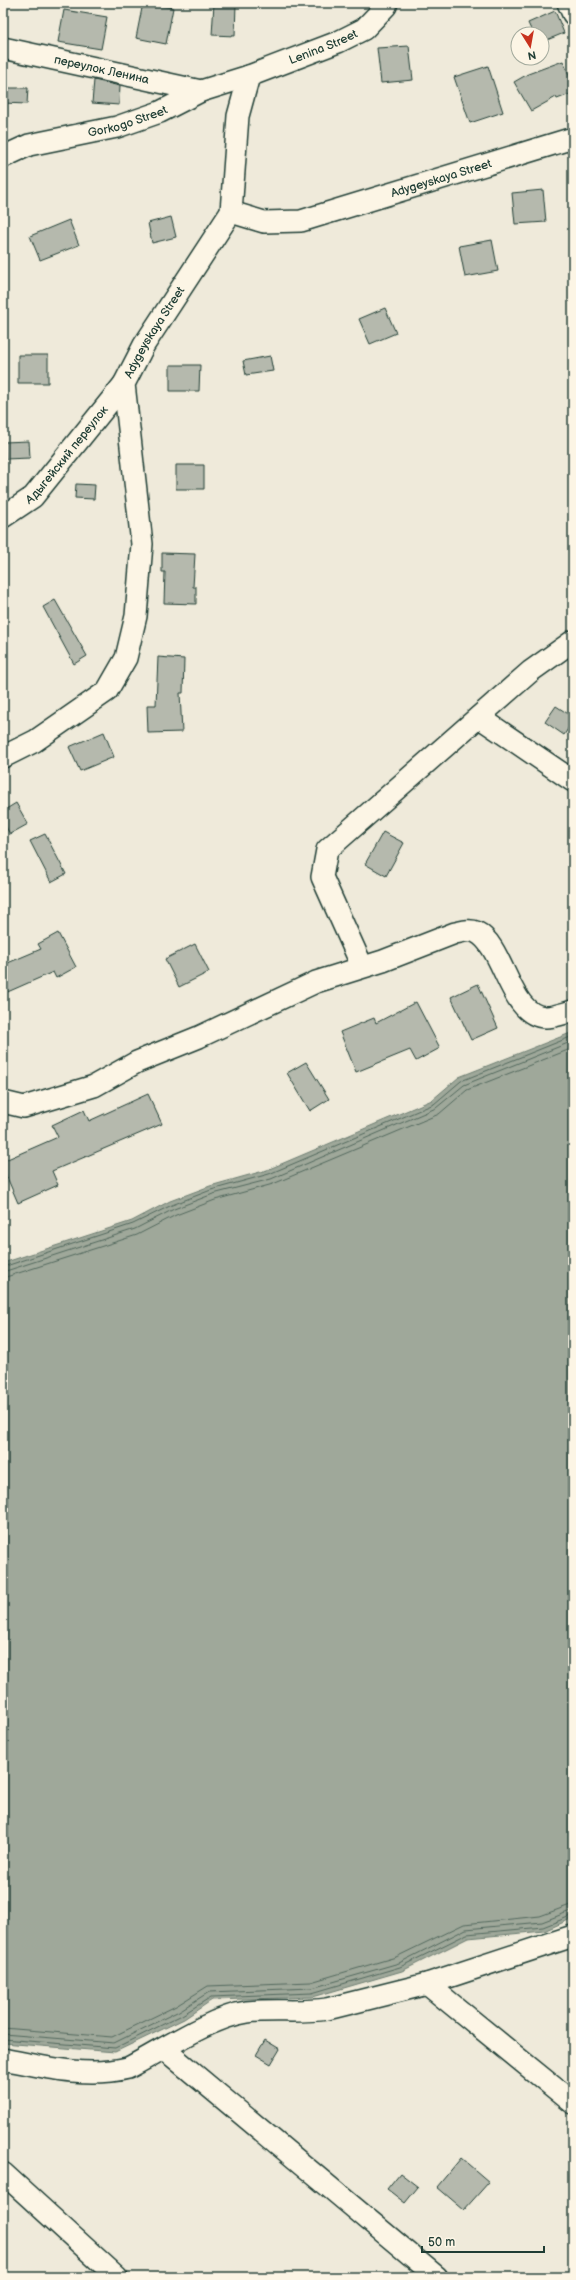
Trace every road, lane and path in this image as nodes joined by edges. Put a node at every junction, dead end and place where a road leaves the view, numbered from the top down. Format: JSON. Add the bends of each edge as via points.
{"nodes":[{"id":1,"x":386,"y":3,"type":"edge"},
{"id":2,"x":568,"y":3,"type":"edge"},
{"id":3,"x":573,"y":14,"type":"edge"},
{"id":4,"x":3,"y":48,"type":"edge"},
{"id":5,"x":249,"y":76,"type":"junction"},
{"id":6,"x":201,"y":90,"type":"junction"},
{"id":7,"x":573,"y":138,"type":"edge"},
{"id":8,"x":3,"y":157,"type":"edge"},
{"id":9,"x":231,"y":212,"type":"junction"},
{"id":10,"x":124,"y":384,"type":"junction"},
{"id":11,"x":3,"y":517,"type":"edge"},
{"id":12,"x":573,"y":641,"type":"edge"},
{"id":13,"x":479,"y":717,"type":"junction"},
{"id":14,"x":3,"y":757,"type":"edge"},
{"id":15,"x":573,"y":781,"type":"edge"},
{"id":16,"x":362,"y":966,"type":"junction"},
{"id":17,"x":573,"y":1011,"type":"edge"},
{"id":18,"x":3,"y":1102,"type":"edge"},
{"id":19,"x":573,"y":1936,"type":"edge"},
{"id":20,"x":427,"y":1984,"type":"junction"},
{"id":21,"x":164,"y":2049,"type":"junction"},
{"id":22,"x":3,"y":2059,"type":"edge"},
{"id":23,"x":573,"y":2103,"type":"edge"},
{"id":24,"x":3,"y":2173,"type":"edge"},
{"id":25,"x":117,"y":2277,"type":"edge"},
{"id":26,"x":437,"y":2277,"type":"edge"}],
"edges":[{"from":1,"to":5,"type":"street","name":"Lenina Street","via":[[364,29],[338,42]]},
{"from":2,"to":3,"type":"street"},
{"from":4,"to":6,"type":"street","name":"переулок Ленина"},
{"from":5,"to":6,"type":"street","name":"Gorkogo Street"},
{"from":5,"to":9,"type":"street","via":[[238,116]]},
{"from":6,"to":8,"type":"street","name":"Gorkogo Street","via":[[160,112],[124,124],[29,145]]},
{"from":7,"to":9,"type":"street","name":"Adygeyskaya Street","via":[[300,221],[264,222]]},
{"from":9,"to":10,"type":"street","name":"Adygeyskaya Street","via":[[144,345]]},
{"from":10,"to":11,"type":"street","name":"Адыгейский переулок","via":[[33,497]]},
{"from":10,"to":14,"type":"street","name":"Adygeyskaya Street","via":[[142,544],[136,616],[126,658],[107,691],[35,741]]},
{"from":12,"to":13,"type":"street","via":[[531,671]]},
{"from":13,"to":15,"type":"street"},
{"from":13,"to":16,"type":"street","via":[[327,850],[322,877]]},
{"from":16,"to":17,"type":"street","via":[[455,933],[475,931],[486,939],[523,1005],[533,1014],[546,1017]]},
{"from":16,"to":18,"type":"street","via":[[316,982],[199,1037],[137,1062],[94,1086],[24,1107]]},
{"from":19,"to":20,"type":"street"},
{"from":20,"to":21,"type":"street","via":[[327,2009],[247,2012],[212,2023]]},
{"from":20,"to":23,"type":"street"},
{"from":21,"to":22,"type":"street","via":[[128,2068],[100,2073],[57,2070]]},
{"from":21,"to":26,"type":"street"},
{"from":24,"to":25,"type":"street"}]}
